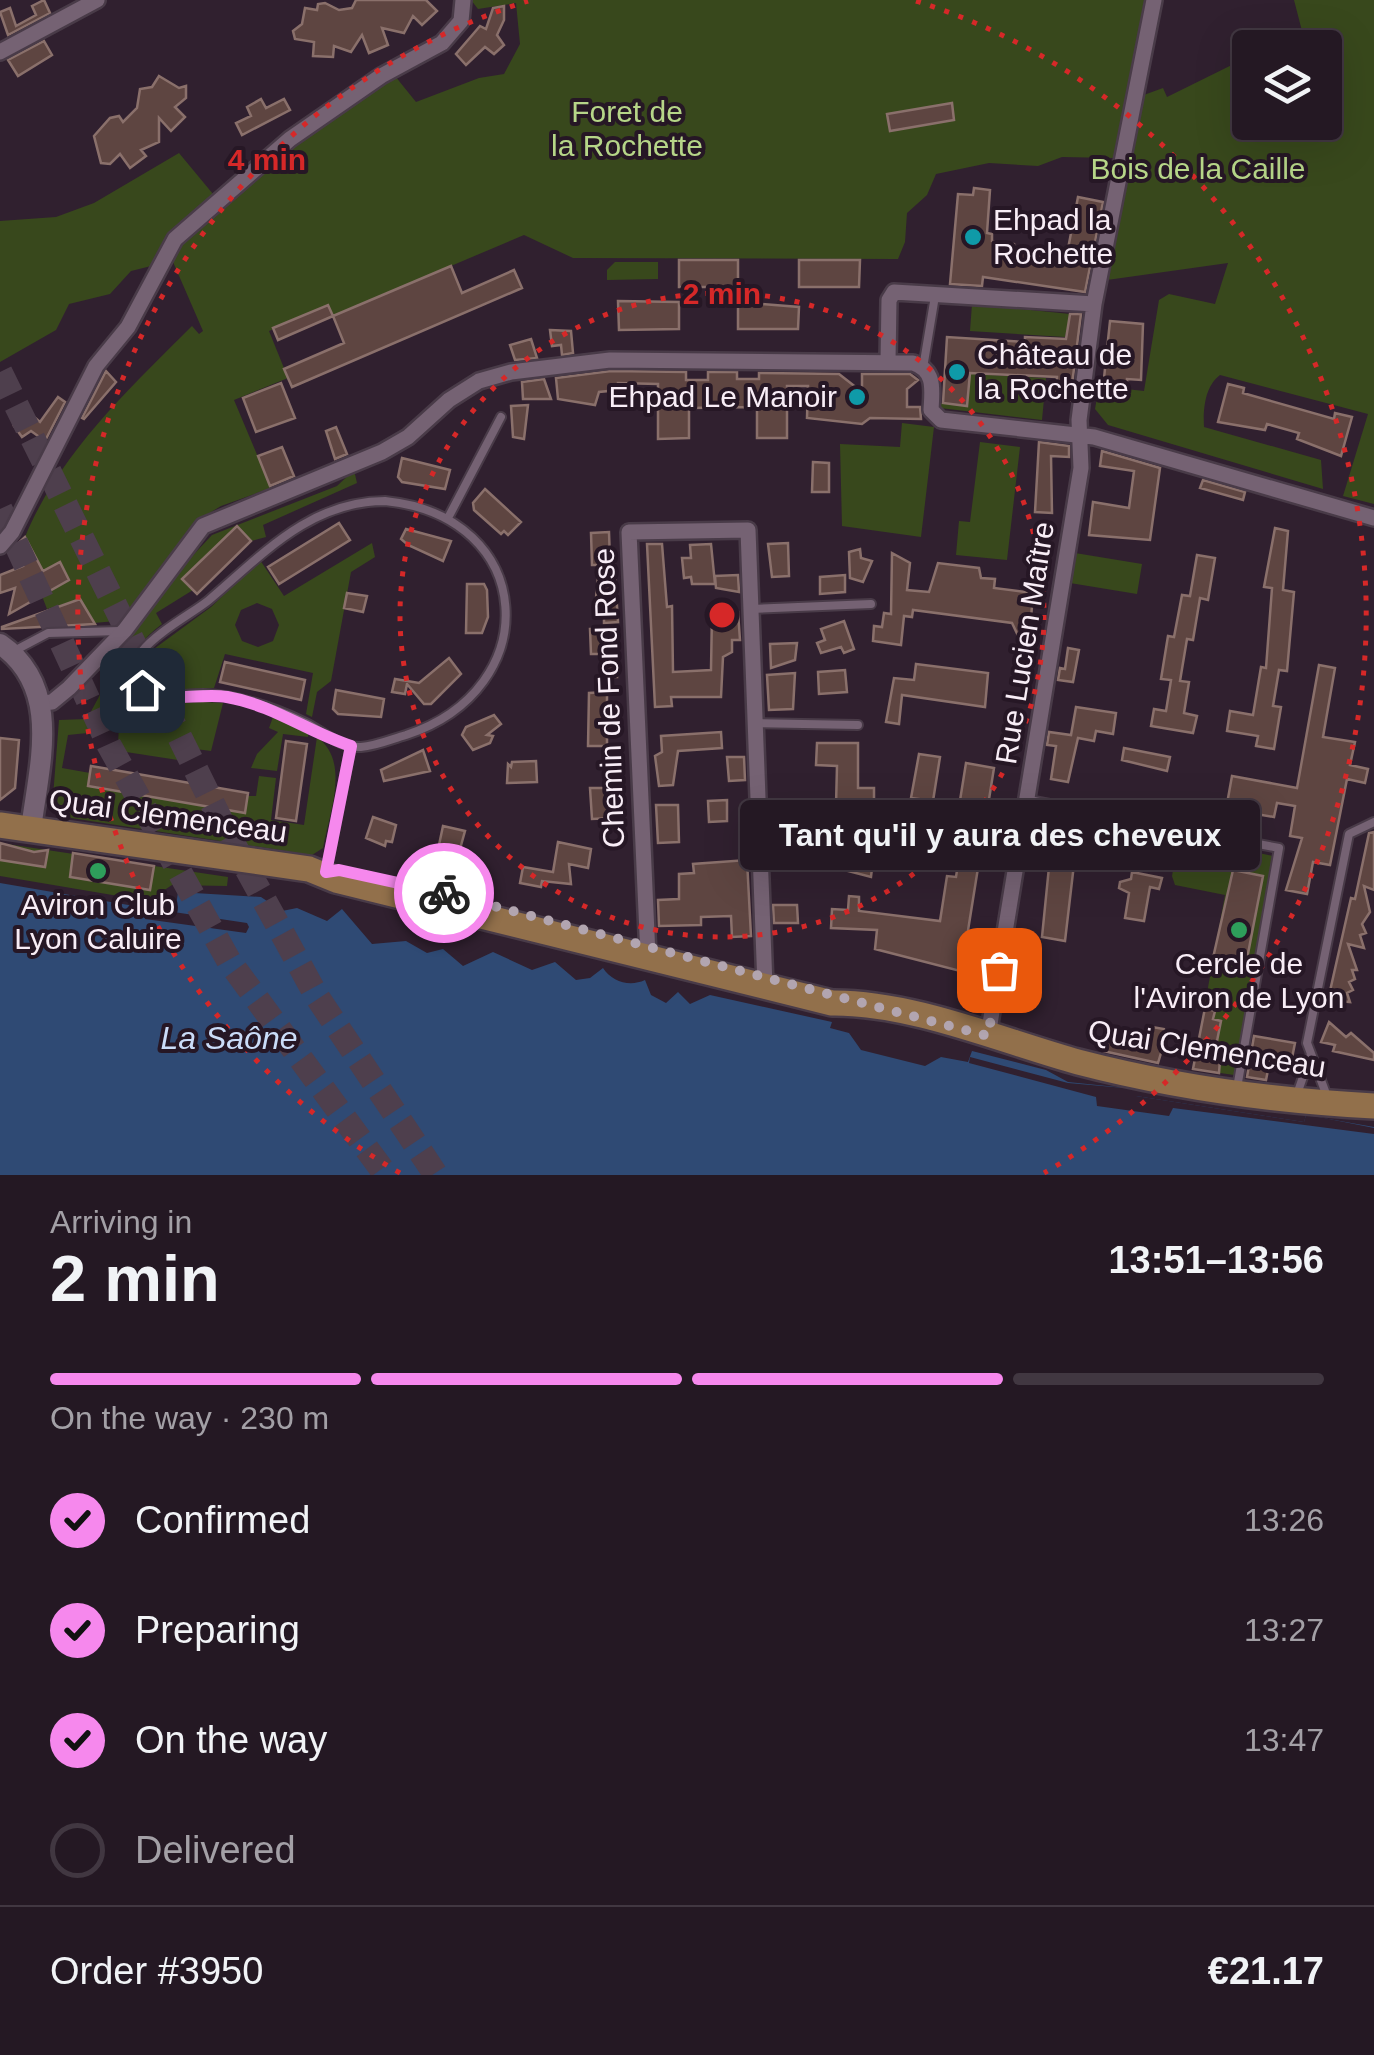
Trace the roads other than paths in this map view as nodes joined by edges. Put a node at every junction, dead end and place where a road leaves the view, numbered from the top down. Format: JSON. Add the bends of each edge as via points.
{"nodes":[{"id":1,"x":97,"y":0,"type":"edge"},
{"id":2,"x":463,"y":0,"type":"edge"},
{"id":3,"x":1154,"y":0,"type":"edge"},
{"id":4,"x":0,"y":52,"type":"edge"},
{"id":5,"x":936,"y":292,"type":"junction"},
{"id":6,"x":1094,"y":304,"type":"junction"},
{"id":7,"x":888,"y":361,"type":"junction"},
{"id":8,"x":923,"y":368,"type":"junction"},
{"id":9,"x":501,"y":417,"type":"dead end"},
{"id":10,"x":1080,"y":436,"type":"junction"},
{"id":11,"x":448,"y":518,"type":"junction"},
{"id":12,"x":1374,"y":518,"type":"edge"},
{"id":13,"x":0,"y":546,"type":"edge"},
{"id":14,"x":872,"y":604,"type":"dead end"},
{"id":15,"x":750,"y":608,"type":"junction"},
{"id":16,"x":125,"y":630,"type":"junction"},
{"id":17,"x":6,"y":648,"type":"edge"},
{"id":18,"x":42,"y":704,"type":"junction"},
{"id":19,"x":755,"y":723,"type":"junction"},
{"id":20,"x":858,"y":725,"type":"dead end"},
{"id":21,"x":351,"y":746,"type":"junction"},
{"id":22,"x":1026,"y":808,"type":"junction"},
{"id":23,"x":1374,"y":822,"type":"edge"},
{"id":24,"x":0,"y":825,"type":"edge"},
{"id":25,"x":31,"y":830,"type":"junction"},
{"id":26,"x":326,"y":872,"type":"junction"},
{"id":27,"x":647,"y":950,"type":"junction"},
{"id":28,"x":764,"y":980,"type":"junction"},
{"id":29,"x":988,"y":1036,"type":"junction"},
{"id":30,"x":1310,"y":1054,"type":"junction"},
{"id":31,"x":1236,"y":1092,"type":"junction"},
{"id":32,"x":1295,"y":1100,"type":"junction"},
{"id":33,"x":1329,"y":1103,"type":"junction"},
{"id":34,"x":1374,"y":1106,"type":"edge"}],
"edges":[{"from":1,"to":4,"type":"street"},
{"from":2,"to":13,"type":"street","via":[[461,21],[442,44],[290,138],[174,239],[128,327],[96,366]]},
{"from":3,"to":6,"type":"street","name":"Rue Lucien Maître"},
{"from":5,"to":6,"type":"street"},
{"from":5,"to":7,"type":"street","via":[[894,292]]},
{"from":5,"to":8,"type":"lane"},
{"from":6,"to":10,"type":"street","name":"Rue Lucien Maître"},
{"from":7,"to":8,"type":"street"},
{"from":7,"to":16,"type":"street","via":[[610,360],[479,382],[382,452],[202,526]]},
{"from":8,"to":10,"type":"street","via":[[933,383],[932,414],[941,420]]},
{"from":9,"to":11,"type":"lane"},
{"from":10,"to":12,"type":"street"},
{"from":10,"to":22,"type":"street","name":"Rue Lucien Maître","via":[[1081,468]]},
{"from":11,"to":21,"type":"lane","via":[[484,551],[505,585],[507,628],[498,657],[474,694],[438,722],[374,745]]},
{"from":11,"to":21,"type":"lane","via":[[406,503],[348,505],[298,527],[151,641],[136,660],[133,677],[150,696],[242,700]]},
{"from":14,"to":15,"type":"lane"},
{"from":15,"to":19,"type":"street","name":"Chemin de Fond Rose"},
{"from":15,"to":27,"type":"street","name":"Chemin de Fond Rose","via":[[748,530],[628,532]]},
{"from":16,"to":17,"type":"lane","via":[[48,633]]},
{"from":16,"to":18,"type":"street","via":[[68,688]]},
{"from":17,"to":18,"type":"street","via":[[29,674]]},
{"from":18,"to":25,"type":"street"},
{"from":19,"to":20,"type":"lane"},
{"from":19,"to":28,"type":"street","name":"Chemin de Fond Rose"},
{"from":21,"to":26,"type":"lane"},
{"from":22,"to":29,"type":"street","name":"Rue Lucien Maître"},
{"from":22,"to":31,"type":"lane","via":[[1034,801],[1279,848]]},
{"from":23,"to":30,"type":"lane","via":[[1349,834]]},
{"from":24,"to":25,"type":"main road","name":"Quai Clemenceau"},
{"from":25,"to":26,"type":"main road","name":"Quai Clemenceau"},
{"from":26,"to":27,"type":"main road","name":"Quai Clemenceau","via":[[339,870]]},
{"from":27,"to":28,"type":"main road","name":"Quai Clemenceau"},
{"from":28,"to":29,"type":"main road","name":"Quai Clemenceau","via":[[835,992]]},
{"from":29,"to":31,"type":"main road","name":"Quai Clemenceau","via":[[1120,1072]]},
{"from":30,"to":32,"type":"lane"},
{"from":30,"to":33,"type":"lane"},
{"from":31,"to":32,"type":"main road","name":"Quai Clemenceau"},
{"from":32,"to":33,"type":"main road","name":"Quai Clemenceau"},
{"from":33,"to":34,"type":"main road","name":"Quai Clemenceau"}]}
